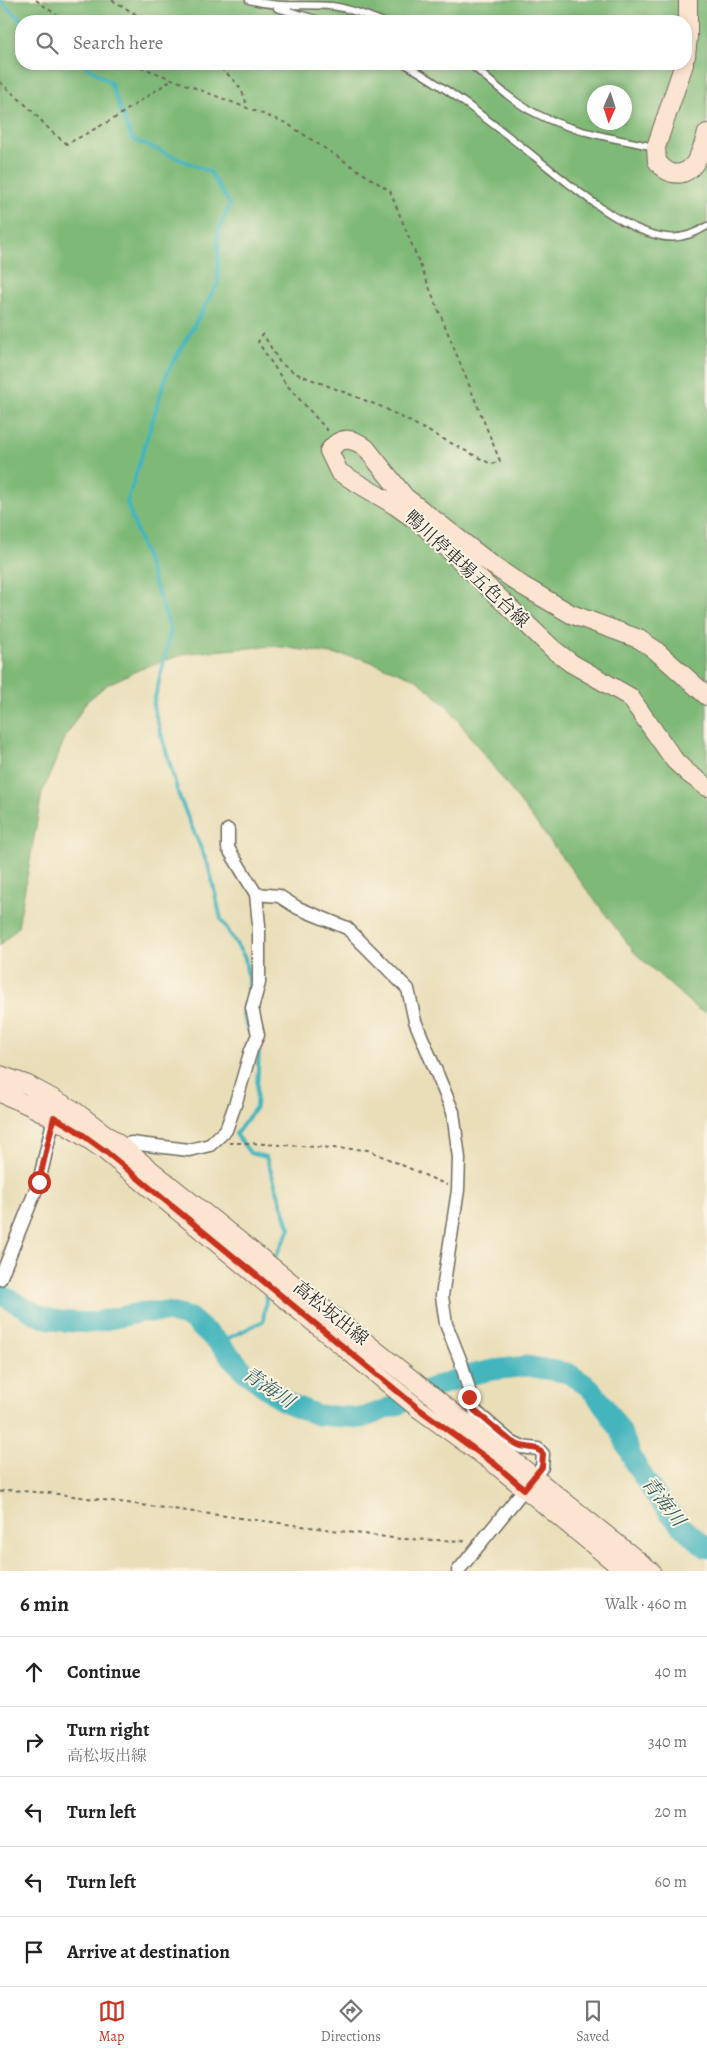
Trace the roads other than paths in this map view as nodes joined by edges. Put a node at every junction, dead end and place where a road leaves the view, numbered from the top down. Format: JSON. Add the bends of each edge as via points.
{"nodes":[{"id":1,"x":250,"y":0,"type":"edge"},
{"id":2,"x":688,"y":0,"type":"edge"},
{"id":3,"x":268,"y":5,"type":"junction"},
{"id":4,"x":302,"y":15,"type":"edge"},
{"id":5,"x":368,"y":15,"type":"edge"},
{"id":6,"x":688,"y":15,"type":"edge"},
{"id":7,"x":414,"y":70,"type":"edge"},
{"id":8,"x":477,"y":70,"type":"edge"},
{"id":9,"x":682,"y":70,"type":"edge"},
{"id":10,"x":707,"y":133,"type":"edge"},
{"id":11,"x":656,"y":147,"type":"junction"},
{"id":12,"x":707,"y":226,"type":"edge"},
{"id":13,"x":707,"y":696,"type":"edge"},
{"id":14,"x":707,"y":787,"type":"edge"},
{"id":15,"x":228,"y":830,"type":"dead end"},
{"id":16,"x":256,"y":894,"type":"junction"},
{"id":17,"x":0,"y":1075,"type":"edge"},
{"id":18,"x":0,"y":1093,"type":"edge"},
{"id":19,"x":54,"y":1117,"type":"junction"},
{"id":20,"x":121,"y":1146,"type":"junction"},
{"id":21,"x":0,"y":1279,"type":"edge"},
{"id":22,"x":284,"y":1286,"type":"junction"},
{"id":23,"x":529,"y":1483,"type":"junction"},
{"id":24,"x":458,"y":1571,"type":"edge"},
{"id":25,"x":625,"y":1571,"type":"edge"},
{"id":26,"x":651,"y":1571,"type":"edge"}],
"edges":[{"from":1,"to":3,"type":"lane"},
{"from":2,"to":6,"type":"main road"},
{"from":3,"to":4,"type":"lane"},
{"from":3,"to":5,"type":"lane","via":[[334,7]]},
{"from":7,"to":12,"type":"lane","via":[[497,127],[597,205],[636,228],[660,236],[678,237],[693,235]]},
{"from":8,"to":11,"type":"lane","via":[[535,113],[593,133]]},
{"from":9,"to":11,"type":"main road"},
{"from":10,"to":11,"type":"main road","via":[[698,158],[684,172],[676,174],[661,167],[655,156]]},
{"from":13,"to":14,"type":"main road","name":"鴨川停車場五色台線","via":[[639,639],[571,614],[490,564],[405,497],[358,442],[349,438],[337,442],[329,451],[339,472],[410,515],[554,650],[630,697],[675,761]]},
{"from":15,"to":16,"type":"street","via":[[228,848]]},
{"from":16,"to":20,"type":"street","via":[[260,924],[259,983],[252,1008],[258,1035],[226,1130],[210,1145],[189,1150],[131,1143]]},
{"from":16,"to":23,"type":"street","via":[[279,896],[298,908],[347,928],[408,989],[415,1021],[453,1112],[459,1158],[458,1190],[442,1296],[446,1324],[475,1411],[512,1442],[538,1449],[543,1454],[542,1467]]},
{"from":17,"to":20,"type":"main road","name":"高松坂出線","via":[[28,1085],[72,1109]]},
{"from":18,"to":19,"type":"main road","name":"高松坂出線"},
{"from":19,"to":21,"type":"street","via":[[39,1182]]},
{"from":19,"to":22,"type":"main road","name":"高松坂出線","via":[[105,1151],[260,1277]]},
{"from":20,"to":22,"type":"main road","name":"高松坂出線","via":[[257,1254]]},
{"from":22,"to":23,"type":"main road","name":"高松坂出線","via":[[413,1379]]},
{"from":22,"to":23,"type":"main road","name":"高松坂出線","via":[[419,1409],[496,1465]]},
{"from":23,"to":24,"type":"street"},
{"from":23,"to":25,"type":"main road","name":"高松坂出線"},
{"from":23,"to":26,"type":"main road","name":"高松坂出線"}]}
